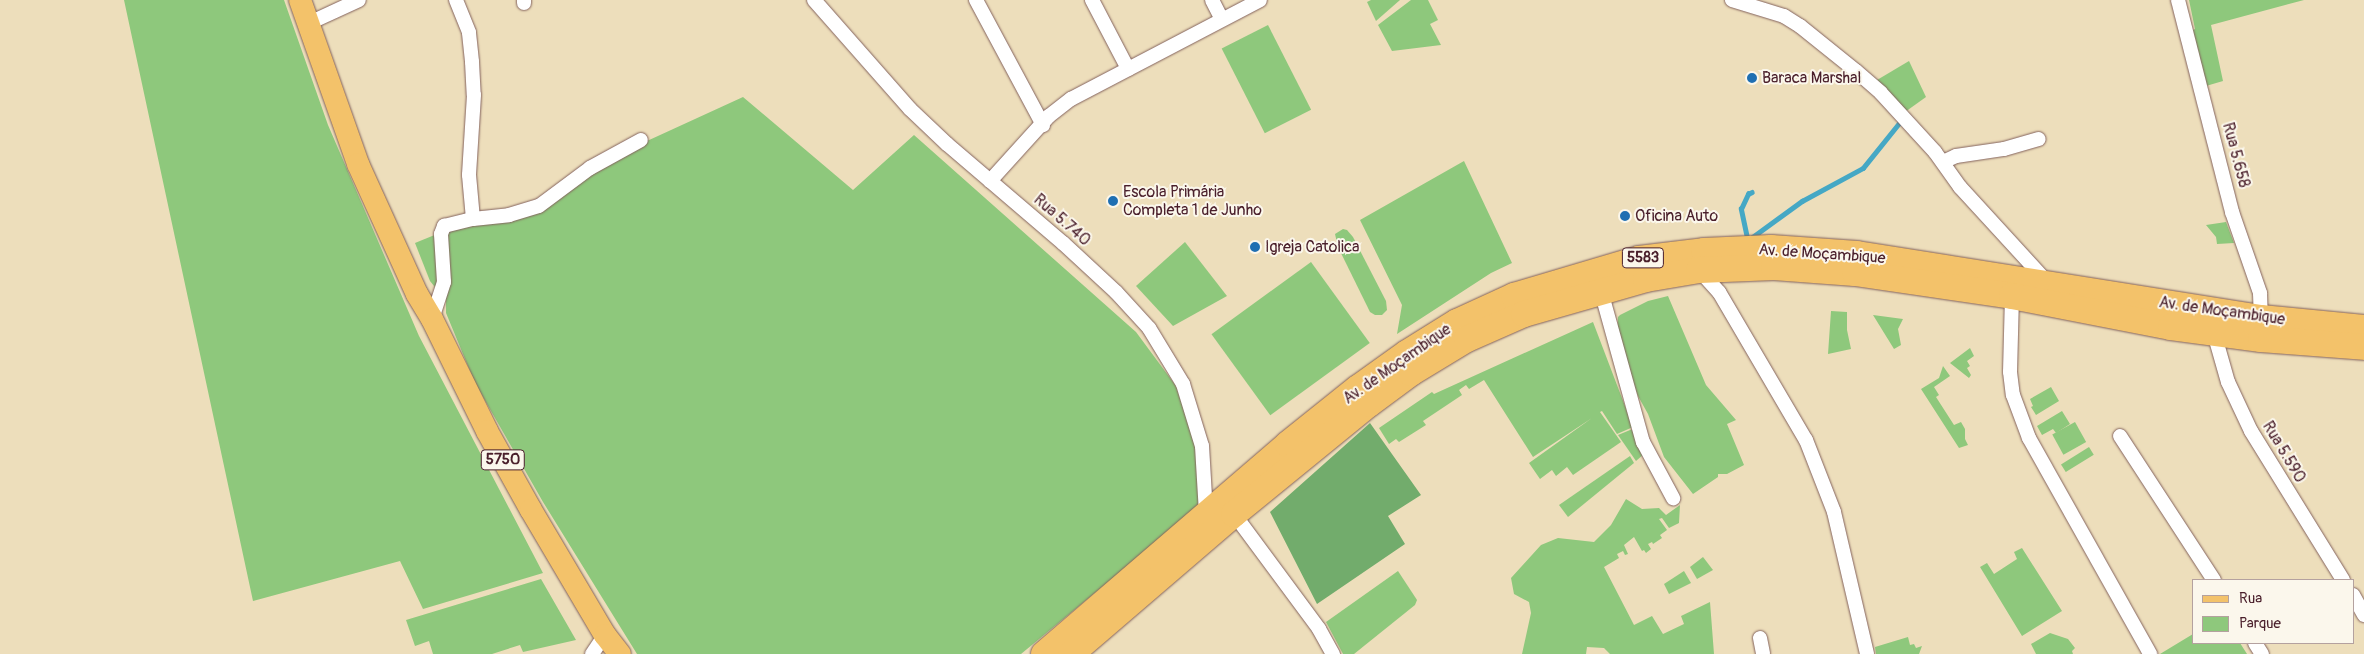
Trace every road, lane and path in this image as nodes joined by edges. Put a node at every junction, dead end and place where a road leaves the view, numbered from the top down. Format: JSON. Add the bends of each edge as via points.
{"nodes":[{"id":1,"x":300,"y":0,"type":"edge"},
{"id":2,"x":359,"y":0,"type":"edge"},
{"id":3,"x":456,"y":0,"type":"edge"},
{"id":4,"x":814,"y":0,"type":"edge"},
{"id":5,"x":976,"y":0,"type":"edge"},
{"id":6,"x":1092,"y":0,"type":"edge"},
{"id":7,"x":1212,"y":0,"type":"edge"},
{"id":8,"x":1260,"y":0,"type":"edge"},
{"id":9,"x":1732,"y":0,"type":"edge"},
{"id":10,"x":2178,"y":0,"type":"edge"},
{"id":11,"x":1222,"y":20,"type":"junction"},
{"id":12,"x":307,"y":24,"type":"junction"},
{"id":13,"x":1128,"y":69,"type":"junction"},
{"id":14,"x":1043,"y":125,"type":"junction"},
{"id":15,"x":2039,"y":139,"type":"dead end"},
{"id":16,"x":641,"y":140,"type":"dead end"},
{"id":17,"x":1942,"y":162,"type":"junction"},
{"id":18,"x":990,"y":181,"type":"junction"},
{"id":19,"x":474,"y":219,"type":"junction"},
{"id":20,"x":1699,"y":270,"type":"junction"},
{"id":21,"x":2048,"y":284,"type":"junction"},
{"id":22,"x":1601,"y":291,"type":"junction"},
{"id":23,"x":2012,"y":296,"type":"junction"},
{"id":24,"x":2261,"y":318,"type":"junction"},
{"id":25,"x":432,"y":319,"type":"junction"},
{"id":26,"x":2364,"y":328,"type":"edge"},
{"id":27,"x":2214,"y":333,"type":"junction"},
{"id":28,"x":2364,"y":347,"type":"edge"},
{"id":29,"x":2120,"y":436,"type":"dead end"},
{"id":30,"x":1674,"y":498,"type":"dead end"},
{"id":31,"x":1206,"y":513,"type":"junction"},
{"id":32,"x":1234,"y":514,"type":"junction"},
{"id":33,"x":2213,"y":579,"type":"edge"},
{"id":34,"x":2342,"y":579,"type":"edge"},
{"id":35,"x":2354,"y":597,"type":"edge"},
{"id":36,"x":2364,"y":615,"type":"edge"},
{"id":37,"x":605,"y":635,"type":"junction"},
{"id":38,"x":1760,"y":638,"type":"dead end"},
{"id":39,"x":592,"y":654,"type":"edge"},
{"id":40,"x":620,"y":654,"type":"edge"},
{"id":41,"x":1044,"y":654,"type":"edge"},
{"id":42,"x":1071,"y":654,"type":"edge"},
{"id":43,"x":1333,"y":654,"type":"edge"},
{"id":44,"x":1763,"y":654,"type":"edge"},
{"id":45,"x":1867,"y":654,"type":"edge"},
{"id":46,"x":2150,"y":654,"type":"edge"}],
"edges":[{"from":1,"to":12,"type":"main road","number":"5750"},
{"from":2,"to":12,"type":"street"},
{"from":3,"to":19,"type":"street","via":[[469,33],[472,62],[474,95],[469,175]]},
{"from":4,"to":18,"type":"street","name":"Rua 5.740","via":[[910,109]]},
{"from":5,"to":14,"type":"street"},
{"from":6,"to":13,"type":"street"},
{"from":7,"to":11,"type":"street"},
{"from":8,"to":11,"type":"street"},
{"from":9,"to":17,"type":"street","via":[[1784,16],[1824,43],[1881,93]]},
{"from":10,"to":24,"type":"street","name":"Rua 5.658","via":[[2232,212],[2260,293]]},
{"from":11,"to":13,"type":"street"},
{"from":12,"to":25,"type":"main road","number":"5750","via":[[358,164],[414,288]]},
{"from":13,"to":14,"type":"street","via":[[1071,99],[1049,116]]},
{"from":14,"to":18,"type":"street"},
{"from":15,"to":17,"type":"street","via":[[2004,149],[1956,156]]},
{"from":16,"to":19,"type":"street","via":[[590,168],[538,206],[509,215]]},
{"from":17,"to":21,"type":"street","via":[[1960,188]]},
{"from":18,"to":31,"type":"street","name":"Rua 5.740","via":[[1063,242],[1149,328],[1183,384],[1202,446]]},
{"from":19,"to":25,"type":"street","via":[[447,224],[442,230],[444,282]]},
{"from":20,"to":22,"type":"highway","name":"Av. de Moçambique","number":"5583","via":[[1654,277]]},
{"from":20,"to":23,"type":"highway","name":"Av. de Moçambique","number":"5583","via":[[1774,267],[1855,273]]},
{"from":20,"to":45,"type":"street","via":[[1719,292],[1806,440],[1834,512]]},
{"from":21,"to":24,"type":"highway","name":"Av. de Moçambique","number":"5583"},
{"from":21,"to":31,"type":"highway","name":"Av. de Moçambique","number":"5583","via":[[1857,254],[1771,248],[1704,251],[1639,259],[1514,296],[1457,322],[1358,388]]},
{"from":22,"to":30,"type":"street","via":[[1643,442]]},
{"from":22,"to":32,"type":"highway","name":"Av. de Moçambique","number":"5583","via":[[1524,314],[1467,340],[1411,373]]},
{"from":23,"to":27,"type":"highway","name":"Av. de Moçambique","number":"5583"},
{"from":23,"to":46,"type":"street","via":[[2010,372],[2013,395],[2026,429]]},
{"from":24,"to":26,"type":"highway","name":"Av. de Moçambique","number":"5583"},
{"from":25,"to":37,"type":"main road","number":"5750","via":[[486,431]]},
{"from":27,"to":28,"type":"highway","name":"Av. de Moçambique","number":"5583"},
{"from":27,"to":34,"type":"street","name":"Rua 5.590","via":[[2228,382],[2250,431]]},
{"from":29,"to":33,"type":"street"},
{"from":31,"to":41,"type":"highway","name":"Av. de Moçambique","number":"5583"},
{"from":32,"to":42,"type":"highway","name":"Av. de Moçambique","number":"5583"},
{"from":32,"to":43,"type":"street","via":[[1319,629]]},
{"from":35,"to":36,"type":"street"},
{"from":37,"to":39,"type":"street"},
{"from":37,"to":40,"type":"main road","number":"5750"},
{"from":38,"to":44,"type":"street"}]}
